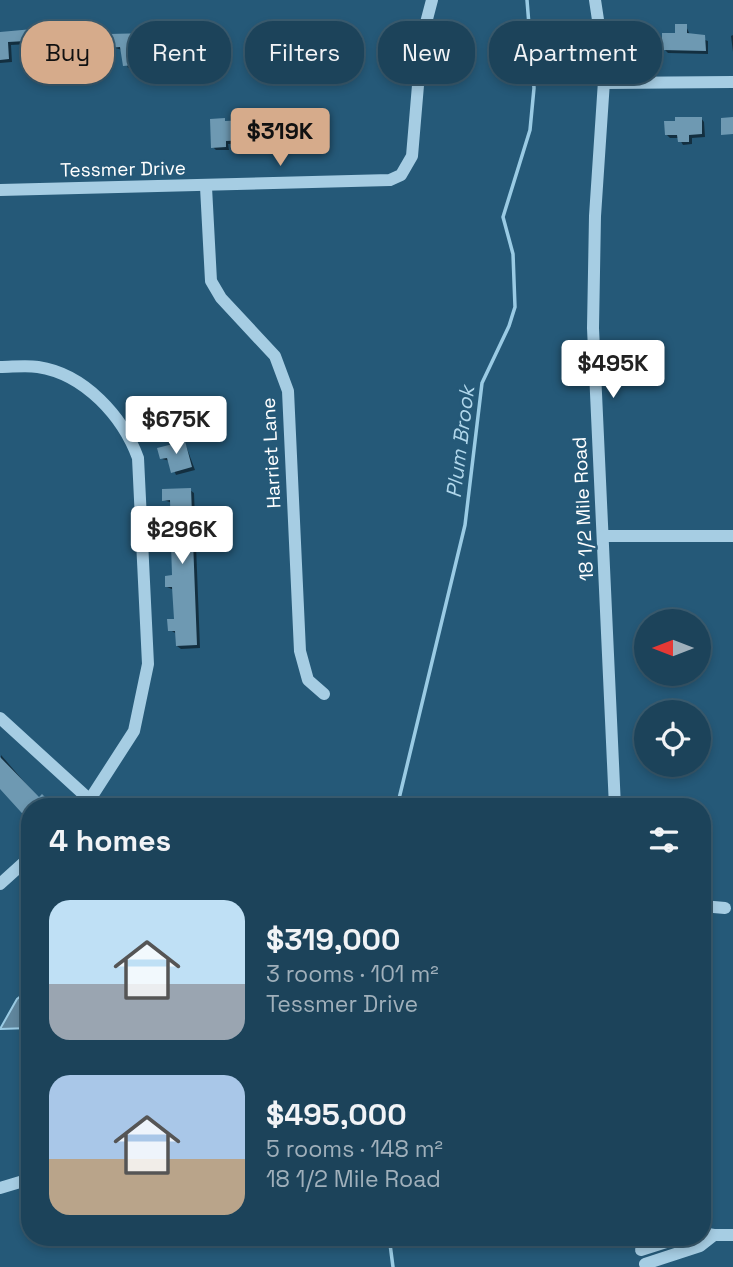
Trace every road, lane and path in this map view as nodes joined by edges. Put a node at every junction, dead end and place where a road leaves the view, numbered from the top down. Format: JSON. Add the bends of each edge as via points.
{"nodes":[{"id":1,"x":432,"y":0,"type":"edge"},
{"id":2,"x":595,"y":0,"type":"edge"},
{"id":3,"x":599,"y":21,"type":"edge"},
{"id":4,"x":733,"y":82,"type":"edge"},
{"id":5,"x":662,"y":83,"type":"edge"},
{"id":6,"x":604,"y":84,"type":"edge"},
{"id":7,"x":206,"y":187,"type":"junction"},
{"id":8,"x":0,"y":190,"type":"edge"},
{"id":9,"x":0,"y":367,"type":"edge"},
{"id":10,"x":604,"y":536,"type":"junction"},
{"id":11,"x":733,"y":536,"type":"edge"},
{"id":12,"x":324,"y":694,"type":"dead end"},
{"id":13,"x":0,"y":718,"type":"edge"},
{"id":14,"x":82,"y":798,"type":"edge"},
{"id":15,"x":92,"y":798,"type":"edge"},
{"id":16,"x":615,"y":798,"type":"edge"},
{"id":17,"x":21,"y":865,"type":"edge"},
{"id":18,"x":0,"y":884,"type":"edge"},
{"id":19,"x":711,"y":907,"type":"edge"},
{"id":20,"x":725,"y":908,"type":"dead end"},
{"id":21,"x":21,"y":1182,"type":"edge"},
{"id":22,"x":0,"y":1188,"type":"edge"},
{"id":23,"x":711,"y":1234,"type":"edge"},
{"id":24,"x":733,"y":1235,"type":"edge"},
{"id":25,"x":640,"y":1246,"type":"edge"},
{"id":26,"x":700,"y":1246,"type":"edge"},
{"id":27,"x":645,"y":1265,"type":"edge"}],
"edges":[{"from":1,"to":7,"type":"street","name":"Tessmer Drive","via":[[422,38],[412,156],[401,175],[377,181]]},
{"from":2,"to":3,"type":"street","name":"18 1/2 Mile Road"},
{"from":4,"to":5,"type":"street"},
{"from":6,"to":10,"type":"street","name":"18 1/2 Mile Road","via":[[593,328]]},
{"from":7,"to":8,"type":"street","name":"Tessmer Drive"},
{"from":7,"to":12,"type":"street","name":"Harriet Lane","via":[[211,281],[275,356],[288,391],[300,651],[308,680]]},
{"from":9,"to":15,"type":"street","via":[[40,367],[89,391],[109,406],[138,458],[148,664],[134,731]]},
{"from":10,"to":11,"type":"street"},
{"from":10,"to":16,"type":"street","name":"18 1/2 Mile Road"},
{"from":13,"to":14,"type":"street"},
{"from":17,"to":18,"type":"street"},
{"from":19,"to":20,"type":"street"},
{"from":21,"to":22,"type":"street"},
{"from":23,"to":24,"type":"street"},
{"from":25,"to":27,"type":"street"},
{"from":26,"to":27,"type":"street"}]}
